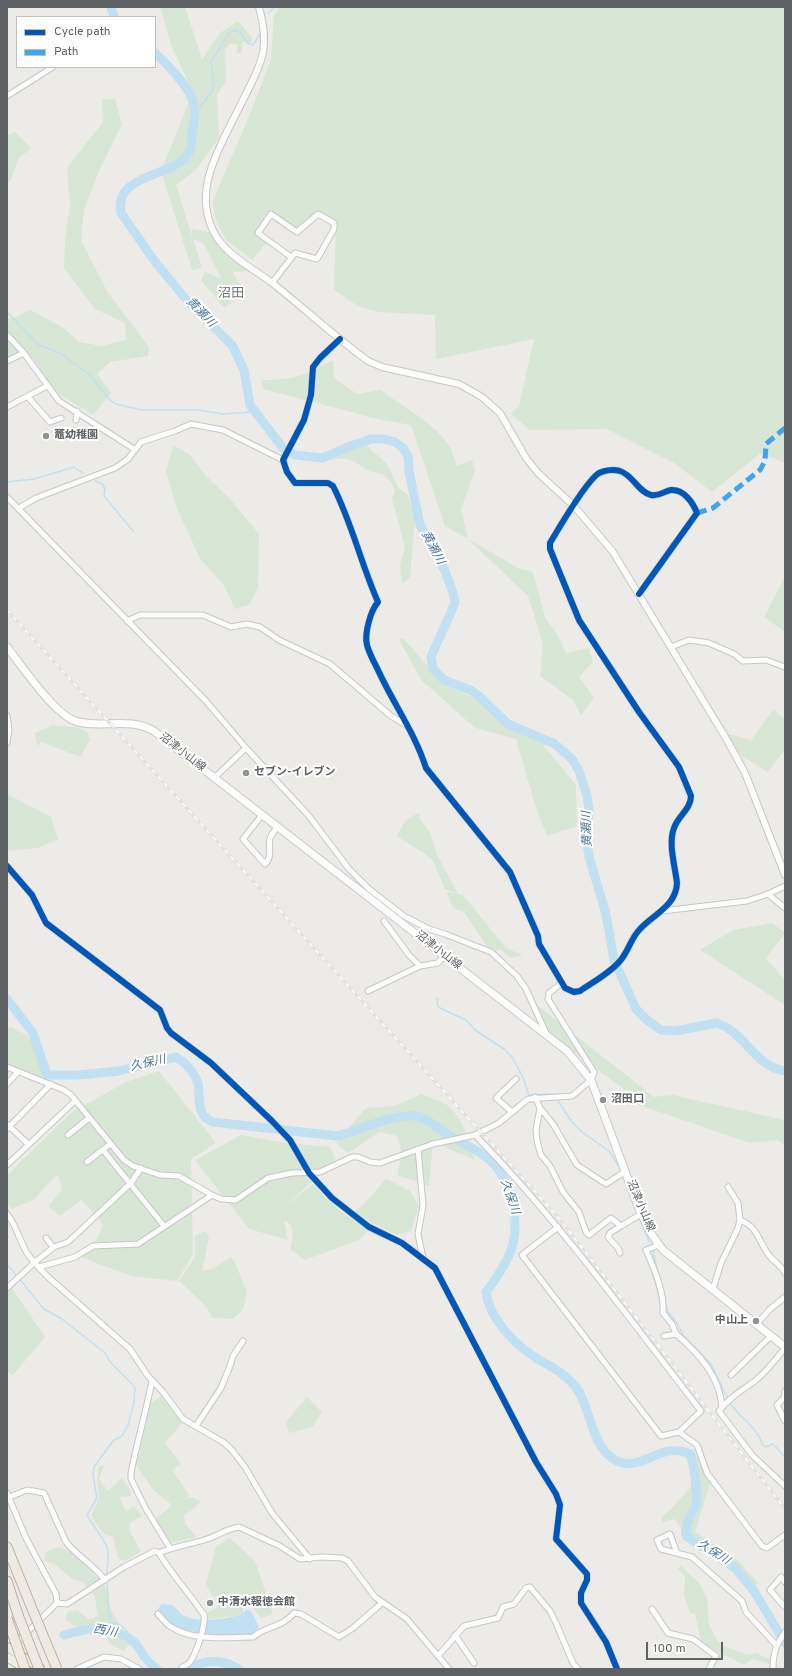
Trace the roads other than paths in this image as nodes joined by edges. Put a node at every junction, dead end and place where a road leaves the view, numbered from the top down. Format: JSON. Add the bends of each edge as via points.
{"nodes":[{"id":1,"x":260,"y":7,"type":"edge"},
{"id":2,"x":51,"y":68,"type":"edge"},
{"id":3,"x":7,"y":96,"type":"edge"},
{"id":4,"x":292,"y":257,"type":"junction"},
{"id":5,"x":272,"y":283,"type":"junction"},
{"id":6,"x":7,"y":336,"type":"edge"},
{"id":7,"x":340,"y":338,"type":"junction"},
{"id":8,"x":24,"y":353,"type":"junction"},
{"id":9,"x":7,"y":361,"type":"edge"},
{"id":10,"x":47,"y":386,"type":"junction"},
{"id":11,"x":28,"y":397,"type":"junction"},
{"id":12,"x":7,"y":406,"type":"edge"},
{"id":13,"x":77,"y":411,"type":"junction"},
{"id":14,"x":61,"y":418,"type":"dead end"},
{"id":15,"x":76,"y":420,"type":"dead end"},
{"id":16,"x":134,"y":449,"type":"junction"},
{"id":17,"x":284,"y":459,"type":"junction"},
{"id":18,"x":7,"y":497,"type":"edge"},
{"id":19,"x":574,"y":506,"type":"junction"},
{"id":20,"x":19,"y":508,"type":"junction"},
{"id":21,"x":639,"y":594,"type":"junction"},
{"id":22,"x":127,"y":621,"type":"junction"},
{"id":23,"x":7,"y":647,"type":"edge"},
{"id":24,"x":671,"y":647,"type":"junction"},
{"id":25,"x":785,"y":667,"type":"edge"},
{"id":26,"x":7,"y":716,"type":"edge"},
{"id":27,"x":407,"y":726,"type":"junction"},
{"id":28,"x":7,"y":743,"type":"edge"},
{"id":29,"x":246,"y":748,"type":"junction"},
{"id":30,"x":214,"y":778,"type":"junction"},
{"id":31,"x":262,"y":815,"type":"junction"},
{"id":32,"x":277,"y":827,"type":"junction"},
{"id":33,"x":7,"y":866,"type":"edge"},
{"id":34,"x":785,"y":875,"type":"edge"},
{"id":35,"x":785,"y":886,"type":"edge"},
{"id":36,"x":366,"y":891,"type":"junction"},
{"id":37,"x":768,"y":894,"type":"junction"},
{"id":38,"x":785,"y":908,"type":"edge"},
{"id":39,"x":662,"y":911,"type":"junction"},
{"id":40,"x":384,"y":921,"type":"dead end"},
{"id":41,"x":444,"y":956,"type":"junction"},
{"id":42,"x":420,"y":966,"type":"junction"},
{"id":43,"x":562,"y":983,"type":"junction"},
{"id":44,"x":368,"y":991,"type":"dead end"},
{"id":45,"x":548,"y":1036,"type":"junction"},
{"id":46,"x":7,"y":1067,"type":"edge"},
{"id":47,"x":18,"y":1072,"type":"junction"},
{"id":48,"x":516,"y":1079,"type":"dead end"},
{"id":49,"x":591,"y":1080,"type":"junction"},
{"id":50,"x":7,"y":1084,"type":"edge"},
{"id":51,"x":51,"y":1084,"type":"junction"},
{"id":52,"x":535,"y":1097,"type":"junction"},
{"id":53,"x":75,"y":1101,"type":"junction"},
{"id":54,"x":540,"y":1108,"type":"junction"},
{"id":55,"x":512,"y":1112,"type":"junction"},
{"id":56,"x":89,"y":1118,"type":"junction"},
{"id":57,"x":8,"y":1127,"type":"edge"},
{"id":58,"x":68,"y":1135,"type":"dead end"},
{"id":59,"x":475,"y":1135,"type":"junction"},
{"id":60,"x":28,"y":1144,"type":"junction"},
{"id":61,"x":110,"y":1144,"type":"junction"},
{"id":62,"x":418,"y":1149,"type":"junction"},
{"id":63,"x":103,"y":1150,"type":"junction"},
{"id":64,"x":87,"y":1162,"type":"dead end"},
{"id":65,"x":7,"y":1165,"type":"edge"},
{"id":66,"x":141,"y":1168,"type":"junction"},
{"id":67,"x":626,"y":1171,"type":"junction"},
{"id":68,"x":309,"y":1173,"type":"junction"},
{"id":69,"x":130,"y":1184,"type":"junction"},
{"id":70,"x":728,"y":1188,"type":"dead end"},
{"id":71,"x":212,"y":1195,"type":"junction"},
{"id":72,"x":7,"y":1214,"type":"edge"},
{"id":73,"x":641,"y":1214,"type":"junction"},
{"id":74,"x":740,"y":1220,"type":"junction"},
{"id":75,"x":164,"y":1226,"type":"junction"},
{"id":76,"x":621,"y":1226,"type":"junction"},
{"id":77,"x":558,"y":1227,"type":"junction"},
{"id":78,"x":46,"y":1238,"type":"dead end"},
{"id":79,"x":659,"y":1245,"type":"junction"},
{"id":80,"x":53,"y":1247,"type":"junction"},
{"id":81,"x":620,"y":1254,"type":"dead end"},
{"id":82,"x":423,"y":1259,"type":"junction"},
{"id":83,"x":35,"y":1262,"type":"junction"},
{"id":84,"x":39,"y":1267,"type":"junction"},
{"id":85,"x":785,"y":1273,"type":"edge"},
{"id":86,"x":7,"y":1288,"type":"edge"},
{"id":87,"x":713,"y":1289,"type":"junction"},
{"id":88,"x":785,"y":1297,"type":"edge"},
{"id":89,"x":757,"y":1324,"type":"junction"},
{"id":90,"x":676,"y":1334,"type":"junction"},
{"id":91,"x":664,"y":1336,"type":"dead end"},
{"id":92,"x":771,"y":1336,"type":"junction"},
{"id":93,"x":242,"y":1341,"type":"dead end"},
{"id":94,"x":785,"y":1348,"type":"edge"},
{"id":95,"x":731,"y":1375,"type":"dead end"},
{"id":96,"x":152,"y":1381,"type":"junction"},
{"id":97,"x":785,"y":1391,"type":"edge"},
{"id":98,"x":722,"y":1407,"type":"junction"},
{"id":99,"x":785,"y":1421,"type":"edge"},
{"id":100,"x":196,"y":1426,"type":"junction"},
{"id":101,"x":679,"y":1432,"type":"junction"},
{"id":102,"x":785,"y":1486,"type":"edge"},
{"id":103,"x":8,"y":1496,"type":"edge"},
{"id":104,"x":785,"y":1535,"type":"edge"},
{"id":105,"x":7,"y":1547,"type":"edge"},
{"id":106,"x":170,"y":1548,"type":"junction"},
{"id":107,"x":159,"y":1553,"type":"junction"},
{"id":108,"x":676,"y":1553,"type":"dead end"},
{"id":109,"x":310,"y":1559,"type":"junction"},
{"id":110,"x":105,"y":1580,"type":"junction"},
{"id":111,"x":7,"y":1581,"type":"edge"},
{"id":112,"x":785,"y":1582,"type":"edge"},
{"id":113,"x":57,"y":1603,"type":"junction"},
{"id":114,"x":382,"y":1603,"type":"junction"},
{"id":115,"x":785,"y":1607,"type":"edge"},
{"id":116,"x":652,"y":1609,"type":"dead end"},
{"id":117,"x":158,"y":1614,"type":"dead end"},
{"id":118,"x":7,"y":1618,"type":"edge"},
{"id":119,"x":785,"y":1632,"type":"edge"},
{"id":120,"x":455,"y":1635,"type":"junction"},
{"id":121,"x":200,"y":1636,"type":"junction"},
{"id":122,"x":777,"y":1643,"type":"junction"},
{"id":123,"x":8,"y":1649,"type":"edge"},
{"id":124,"x":438,"y":1656,"type":"junction"},
{"id":125,"x":7,"y":1657,"type":"edge"},
{"id":126,"x":474,"y":1663,"type":"dead end"},
{"id":127,"x":182,"y":1667,"type":"dead end"},
{"id":128,"x":25,"y":1669,"type":"edge"},
{"id":129,"x":40,"y":1669,"type":"edge"},
{"id":130,"x":57,"y":1669,"type":"edge"},
{"id":131,"x":76,"y":1669,"type":"edge"},
{"id":132,"x":139,"y":1669,"type":"edge"},
{"id":133,"x":449,"y":1669,"type":"edge"},
{"id":134,"x":578,"y":1669,"type":"edge"},
{"id":135,"x":617,"y":1669,"type":"edge"},
{"id":136,"x":709,"y":1669,"type":"edge"},
{"id":137,"x":773,"y":1669,"type":"edge"}],
"edges":[{"from":1,"to":5,"type":"street","via":[[265,38],[263,61],[211,170],[206,200],[209,219],[220,241]]},
{"from":2,"to":3,"type":"street"},
{"from":4,"to":4,"type":"street","via":[[295,253],[317,259],[334,228],[334,223],[318,214],[297,232],[271,214],[258,233]]},
{"from":4,"to":5,"type":"street"},
{"from":5,"to":7,"type":"street"},
{"from":6,"to":8,"type":"street"},
{"from":7,"to":17,"type":"street","via":[[313,367],[307,411]]},
{"from":7,"to":19,"type":"street","via":[[368,361],[382,367],[459,384],[482,397],[500,413],[516,444],[530,463]]},
{"from":8,"to":9,"type":"street"},
{"from":8,"to":10,"type":"street"},
{"from":10,"to":11,"type":"street"},
{"from":10,"to":13,"type":"street","via":[[59,401]]},
{"from":11,"to":12,"type":"street"},
{"from":11,"to":14,"type":"street","via":[[50,422]]},
{"from":13,"to":15,"type":"street"},
{"from":13,"to":16,"type":"street"},
{"from":16,"to":17,"type":"street","via":[[141,442],[191,424],[223,430]]},
{"from":16,"to":20,"type":"street","via":[[128,459],[115,468],[36,498]]},
{"from":17,"to":27,"type":"street","via":[[289,476],[295,483],[328,483],[333,486],[351,523],[367,578],[378,602],[374,607],[366,637],[367,644]]},
{"from":18,"to":20,"type":"street"},
{"from":19,"to":21,"type":"street","via":[[613,552]]},
{"from":19,"to":21,"type":"street","via":[[600,473],[614,470],[625,474],[646,494],[655,496],[672,490],[682,493],[693,504],[698,513]]},
{"from":19,"to":39,"type":"street","via":[[550,543],[552,555],[573,609],[638,712],[679,767],[691,796],[690,803],[674,825],[672,834],[677,890]]},
{"from":20,"to":22,"type":"street"},
{"from":21,"to":24,"type":"street"},
{"from":22,"to":27,"type":"street","via":[[140,615],[203,615],[231,627],[247,624],[260,626],[278,640],[330,664],[391,716]]},
{"from":22,"to":29,"type":"street","via":[[205,700]]},
{"from":23,"to":30,"type":"main road","name":"沼津小山線","via":[[52,704],[66,717],[82,723],[130,723],[148,728]]},
{"from":24,"to":25,"type":"street","via":[[689,640],[709,643],[744,661],[766,660]]},
{"from":24,"to":34,"type":"street","via":[[745,773]]},
{"from":26,"to":28,"type":"street"},
{"from":27,"to":43,"type":"street","via":[[420,748],[426,768],[510,872],[539,944]]},
{"from":29,"to":30,"type":"street"},
{"from":29,"to":36,"type":"street","via":[[309,816]]},
{"from":30,"to":31,"type":"main road","name":"沼津小山線"},
{"from":31,"to":32,"type":"main road","name":"沼津小山線"},
{"from":31,"to":32,"type":"street","via":[[243,839],[265,864],[269,859],[270,838]]},
{"from":32,"to":36,"type":"main road","name":"沼津小山線"},
{"from":33,"to":68,"type":"street","via":[[32,895],[46,923],[160,1010],[171,1033],[211,1063],[290,1140]]},
{"from":35,"to":37,"type":"street"},
{"from":36,"to":41,"type":"main road","name":"沼津小山線"},
{"from":36,"to":45,"type":"street","via":[[429,929],[491,952],[518,976]]},
{"from":37,"to":38,"type":"street"},
{"from":37,"to":39,"type":"street","via":[[747,901]]},
{"from":39,"to":43,"type":"street","via":[[639,930],[620,961],[607,972],[580,991],[569,991]]},
{"from":40,"to":42,"type":"street"},
{"from":41,"to":42,"type":"street","via":[[438,963]]},
{"from":41,"to":45,"type":"main road","name":"沼津小山線"},
{"from":42,"to":44,"type":"street"},
{"from":43,"to":49,"type":"street","via":[[549,994],[548,999],[594,1072]]},
{"from":45,"to":49,"type":"main road","name":"沼津小山線","via":[[567,1051]]},
{"from":46,"to":47,"type":"street"},
{"from":47,"to":50,"type":"street"},
{"from":47,"to":51,"type":"street"},
{"from":48,"to":55,"type":"street","via":[[496,1098]]},
{"from":49,"to":52,"type":"street","via":[[572,1096]]},
{"from":49,"to":67,"type":"main road","name":"沼津小山線"},
{"from":51,"to":53,"type":"street","via":[[64,1090]]},
{"from":51,"to":57,"type":"street"},
{"from":52,"to":54,"type":"street"},
{"from":52,"to":55,"type":"street","via":[[528,1099]]},
{"from":53,"to":56,"type":"street"},
{"from":53,"to":60,"type":"street"},
{"from":54,"to":67,"type":"street","via":[[553,1124],[577,1165],[606,1184]]},
{"from":54,"to":76,"type":"street","via":[[537,1136],[541,1155],[550,1166],[563,1192],[579,1212],[586,1232],[589,1235],[611,1218]]},
{"from":55,"to":59,"type":"street","via":[[499,1123]]},
{"from":56,"to":58,"type":"street"},
{"from":56,"to":61,"type":"street"},
{"from":57,"to":60,"type":"street"},
{"from":59,"to":62,"type":"street"},
{"from":59,"to":77,"type":"street","via":[[514,1175],[523,1189]]},
{"from":60,"to":65,"type":"street"},
{"from":61,"to":63,"type":"street"},
{"from":61,"to":66,"type":"street","via":[[124,1160]]},
{"from":62,"to":68,"type":"street","via":[[380,1163],[352,1157],[320,1172]]},
{"from":62,"to":82,"type":"street","via":[[423,1205],[418,1234]]},
{"from":63,"to":64,"type":"street"},
{"from":63,"to":69,"type":"street"},
{"from":66,"to":69,"type":"street"},
{"from":66,"to":71,"type":"street","via":[[160,1175],[179,1176]]},
{"from":67,"to":73,"type":"main road","name":"沼津小山線"},
{"from":68,"to":71,"type":"street","via":[[292,1173],[268,1178],[236,1200],[221,1199]]},
{"from":68,"to":82,"type":"street","via":[[332,1198],[354,1216],[398,1240]]},
{"from":69,"to":75,"type":"street"},
{"from":69,"to":80,"type":"street","via":[[68,1242]]},
{"from":70,"to":74,"type":"street","via":[[738,1203]]},
{"from":71,"to":75,"type":"street"},
{"from":72,"to":83,"type":"street","via":[[15,1224],[27,1253]]},
{"from":73,"to":76,"type":"street"},
{"from":73,"to":79,"type":"main road","name":"沼津小山線"},
{"from":74,"to":85,"type":"street","via":[[754,1228],[768,1254]]},
{"from":74,"to":87,"type":"street","via":[[721,1263]]},
{"from":75,"to":84,"type":"street","via":[[138,1244],[93,1246],[75,1257]]},
{"from":76,"to":81,"type":"street","via":[[610,1233],[608,1238]]},
{"from":77,"to":101,"type":"street","via":[[701,1411]]},
{"from":77,"to":101,"type":"street","via":[[522,1255],[661,1436]]},
{"from":78,"to":80,"type":"street"},
{"from":79,"to":87,"type":"main road","name":"沼津小山線"},
{"from":79,"to":90,"type":"street","via":[[646,1250],[656,1273],[664,1306],[663,1313]]},
{"from":80,"to":83,"type":"street"},
{"from":82,"to":135,"type":"street","via":[[435,1268],[536,1462],[556,1494],[560,1505],[556,1540],[587,1574],[588,1580],[581,1593],[581,1603],[606,1642]]},
{"from":83,"to":84,"type":"street"},
{"from":83,"to":86,"type":"street"},
{"from":84,"to":96,"type":"street","via":[[130,1349]]},
{"from":87,"to":89,"type":"main road","name":"沼津小山線"},
{"from":88,"to":89,"type":"street","via":[[768,1310]]},
{"from":89,"to":92,"type":"main road","name":"沼津小山線"},
{"from":90,"to":91,"type":"street"},
{"from":90,"to":98,"type":"street","via":[[704,1361],[721,1395]]},
{"from":92,"to":94,"type":"main road","name":"沼津小山線"},
{"from":92,"to":95,"type":"street"},
{"from":93,"to":100,"type":"street","via":[[232,1356],[221,1388]]},
{"from":94,"to":98,"type":"street","via":[[763,1373]]},
{"from":96,"to":100,"type":"street","via":[[183,1420]]},
{"from":96,"to":106,"type":"street","via":[[131,1478]]},
{"from":97,"to":99,"type":"street","via":[[784,1398],[777,1405]]},
{"from":98,"to":102,"type":"street","via":[[719,1411],[752,1455]]},
{"from":100,"to":109,"type":"street","via":[[223,1442],[238,1457],[272,1513]]},
{"from":101,"to":104,"type":"street","via":[[697,1445],[708,1473],[762,1546],[767,1548]]},
{"from":103,"to":110,"type":"street","via":[[27,1490],[44,1493],[66,1542],[92,1564]]},
{"from":103,"to":113,"type":"street","via":[[26,1538],[56,1594]]},
{"from":105,"to":130,"type":"highway","bridge":true},
{"from":106,"to":107,"type":"street"},
{"from":106,"to":109,"type":"street","via":[[210,1538],[239,1527],[280,1546],[300,1559]]},
{"from":107,"to":110,"type":"street","via":[[155,1551],[145,1556]]},
{"from":107,"to":121,"type":"street","via":[[204,1615]]},
{"from":108,"to":122,"type":"street","via":[[692,1557],[742,1601],[746,1612]]},
{"from":109,"to":114,"type":"street","via":[[342,1558],[348,1561],[367,1588]]},
{"from":110,"to":113,"type":"street","via":[[67,1604]]},
{"from":111,"to":129,"type":"highway","bridge":true},
{"from":112,"to":115,"type":"street","via":[[781,1577],[770,1590]]},
{"from":113,"to":123,"type":"street"},
{"from":114,"to":121,"type":"street","via":[[339,1637],[301,1614],[294,1613],[278,1626],[253,1637]]},
{"from":114,"to":124,"type":"street","via":[[407,1619]]},
{"from":116,"to":136,"type":"street","via":[[668,1633],[693,1639],[716,1656]]},
{"from":117,"to":121,"type":"street","via":[[170,1627]]},
{"from":118,"to":128,"type":"highway","bridge":true},
{"from":119,"to":122,"type":"street"},
{"from":120,"to":124,"type":"street"},
{"from":120,"to":126,"type":"street"},
{"from":120,"to":134,"type":"street","via":[[464,1626],[498,1618],[504,1607],[514,1604],[526,1588],[530,1587],[553,1617]]},
{"from":121,"to":127,"type":"street","via":[[189,1664]]},
{"from":122,"to":137,"type":"street"},
{"from":123,"to":129,"type":"highway"},
{"from":124,"to":133,"type":"street"},
{"from":125,"to":128,"type":"highway"},
{"from":131,"to":132,"type":"street","via":[[104,1657],[121,1659]]}]}
